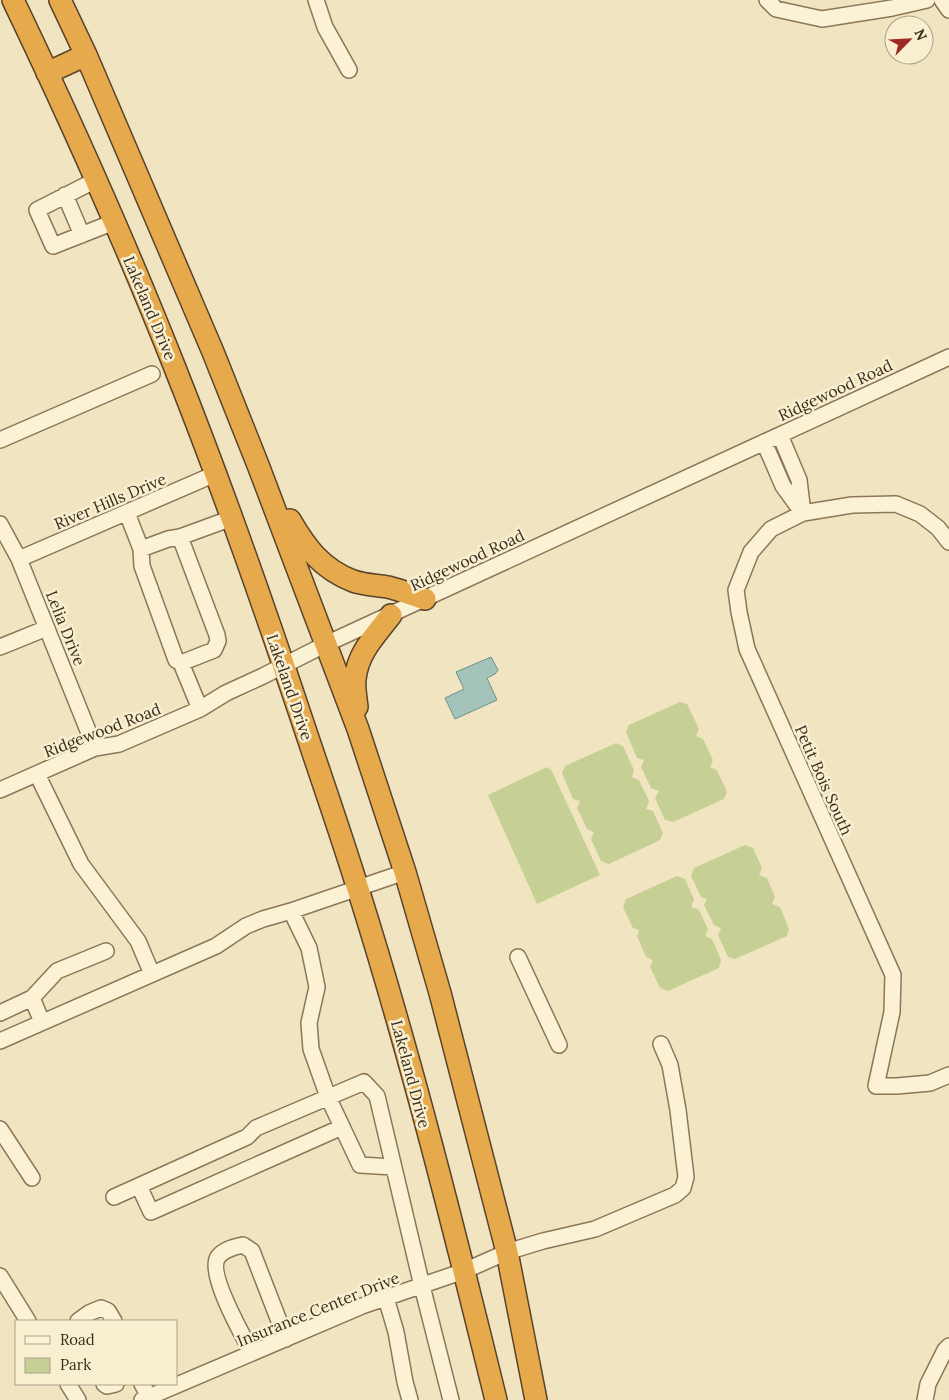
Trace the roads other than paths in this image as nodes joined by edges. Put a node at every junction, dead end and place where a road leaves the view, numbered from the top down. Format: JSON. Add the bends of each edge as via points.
{"nodes":[{"id":1,"x":13,"y":0,"type":"edge"},
{"id":2,"x":60,"y":0,"type":"edge"},
{"id":3,"x":316,"y":0,"type":"edge"},
{"id":4,"x":766,"y":0,"type":"edge"},
{"id":5,"x":927,"y":0,"type":"edge"},
{"id":6,"x":942,"y":0,"type":"edge"},
{"id":7,"x":949,"y":10,"type":"edge"},
{"id":8,"x":86,"y":55,"type":"junction"},
{"id":9,"x":349,"y":70,"type":"dead end"},
{"id":10,"x":48,"y":72,"type":"junction"},
{"id":11,"x":96,"y":180,"type":"junction"},
{"id":12,"x":65,"y":195,"type":"junction"},
{"id":13,"x":114,"y":222,"type":"junction"},
{"id":14,"x":82,"y":235,"type":"junction"},
{"id":15,"x":949,"y":357,"type":"edge"},
{"id":16,"x":152,"y":374,"type":"dead end"},
{"id":17,"x":780,"y":434,"type":"junction"},
{"id":18,"x":0,"y":440,"type":"edge"},
{"id":19,"x":764,"y":442,"type":"junction"},
{"id":20,"x":258,"y":465,"type":"junction"},
{"id":21,"x":215,"y":474,"type":"junction"},
{"id":22,"x":127,"y":512,"type":"junction"},
{"id":23,"x":803,"y":513,"type":"junction"},
{"id":24,"x":232,"y":518,"type":"junction"},
{"id":25,"x":2,"y":531,"type":"edge"},
{"id":26,"x":180,"y":537,"type":"junction"},
{"id":27,"x":949,"y":542,"type":"edge"},
{"id":28,"x":141,"y":549,"type":"junction"},
{"id":29,"x":19,"y":559,"type":"junction"},
{"id":30,"x":426,"y":599,"type":"junction"},
{"id":31,"x":391,"y":615,"type":"junction"},
{"id":32,"x":47,"y":628,"type":"junction"},
{"id":33,"x":326,"y":644,"type":"junction"},
{"id":34,"x":0,"y":647,"type":"edge"},
{"id":35,"x":181,"y":663,"type":"junction"},
{"id":36,"x":284,"y":666,"type":"junction"},
{"id":37,"x":200,"y":709,"type":"junction"},
{"id":38,"x":358,"y":729,"type":"junction"},
{"id":39,"x":95,"y":748,"type":"junction"},
{"id":40,"x":37,"y":774,"type":"junction"},
{"id":41,"x":0,"y":790,"type":"edge"},
{"id":42,"x":405,"y":872,"type":"junction"},
{"id":43,"x":358,"y":889,"type":"junction"},
{"id":44,"x":292,"y":911,"type":"junction"},
{"id":45,"x":106,"y":951,"type":"dead end"},
{"id":46,"x":518,"y":957,"type":"dead end"},
{"id":47,"x":152,"y":974,"type":"junction"},
{"id":48,"x":32,"y":998,"type":"junction"},
{"id":49,"x":0,"y":1013,"type":"edge"},
{"id":50,"x":42,"y":1022,"type":"junction"},
{"id":51,"x":0,"y":1040,"type":"edge"},
{"id":52,"x":662,"y":1044,"type":"dead end"},
{"id":53,"x":559,"y":1045,"type":"dead end"},
{"id":54,"x":949,"y":1075,"type":"edge"},
{"id":55,"x":328,"y":1097,"type":"junction"},
{"id":56,"x":342,"y":1127,"type":"junction"},
{"id":57,"x":0,"y":1128,"type":"edge"},
{"id":58,"x":6,"y":1152,"type":"edge"},
{"id":59,"x":393,"y":1167,"type":"junction"},
{"id":60,"x":32,"y":1178,"type":"dead end"},
{"id":61,"x":139,"y":1186,"type":"junction"},
{"id":62,"x":114,"y":1198,"type":"dead end"},
{"id":63,"x":507,"y":1252,"type":"junction"},
{"id":64,"x":464,"y":1270,"type":"junction"},
{"id":65,"x":0,"y":1276,"type":"edge"},
{"id":66,"x":422,"y":1286,"type":"junction"},
{"id":67,"x":386,"y":1298,"type":"junction"},
{"id":68,"x":27,"y":1320,"type":"edge"},
{"id":69,"x":80,"y":1320,"type":"edge"},
{"id":70,"x":113,"y":1320,"type":"edge"},
{"id":71,"x":286,"y":1339,"type":"junction"},
{"id":72,"x":949,"y":1346,"type":"edge"},
{"id":73,"x":252,"y":1353,"type":"junction"},
{"id":74,"x":178,"y":1384,"type":"edge"},
{"id":75,"x":69,"y":1385,"type":"edge"},
{"id":76,"x":176,"y":1385,"type":"edge"},
{"id":77,"x":152,"y":1395,"type":"edge"},
{"id":78,"x":78,"y":1400,"type":"edge"},
{"id":79,"x":410,"y":1400,"type":"edge"},
{"id":80,"x":451,"y":1400,"type":"edge"},
{"id":81,"x":496,"y":1400,"type":"edge"},
{"id":82,"x":536,"y":1400,"type":"edge"},
{"id":83,"x":925,"y":1400,"type":"edge"}],
"edges":[{"from":1,"to":10,"type":"highway","name":"Lakeland Drive"},
{"from":2,"to":8,"type":"highway"},
{"from":3,"to":9,"type":"street","via":[[325,27]]},
{"from":4,"to":5,"type":"street","via":[[776,9],[822,19]]},
{"from":6,"to":7,"type":"street"},
{"from":8,"to":10,"type":"highway"},
{"from":8,"to":20,"type":"highway"},
{"from":10,"to":11,"type":"highway","name":"Lakeland Drive"},
{"from":11,"to":12,"type":"street"},
{"from":11,"to":13,"type":"highway","name":"Lakeland Drive"},
{"from":12,"to":14,"type":"street"},
{"from":12,"to":14,"type":"street","via":[[37,210],[53,246]]},
{"from":13,"to":14,"type":"street"},
{"from":13,"to":21,"type":"highway","name":"Lakeland Drive","via":[[176,369]]},
{"from":15,"to":17,"type":"street","name":"Ridgewood Road"},
{"from":16,"to":18,"type":"street"},
{"from":17,"to":19,"type":"street","name":"Ridgewood Road"},
{"from":17,"to":23,"type":"street","via":[[799,480]]},
{"from":19,"to":23,"type":"street","via":[[783,486]]},
{"from":19,"to":30,"type":"street","name":"Ridgewood Road"},
{"from":20,"to":30,"type":"highway","via":[[301,540],[319,561],[352,581],[389,587]]},
{"from":20,"to":33,"type":"highway"},
{"from":21,"to":22,"type":"street","name":"River Hills Drive"},
{"from":21,"to":24,"type":"highway","name":"Lakeland Drive"},
{"from":22,"to":28,"type":"street"},
{"from":22,"to":29,"type":"street","name":"River Hills Drive"},
{"from":23,"to":27,"type":"street","name":"Petit Bois South","via":[[852,505],[896,504],[920,514]]},
{"from":23,"to":54,"type":"street","name":"Petit Bois South","via":[[772,529],[751,552],[736,590],[747,649],[892,975],[892,1012],[876,1086],[930,1083]]},
{"from":24,"to":26,"type":"street"},
{"from":24,"to":36,"type":"highway","name":"Lakeland Drive"},
{"from":25,"to":29,"type":"street","name":"Lelia Drive"},
{"from":26,"to":28,"type":"street"},
{"from":26,"to":35,"type":"street","via":[[218,641],[214,650]]},
{"from":28,"to":35,"type":"street","via":[[142,566],[176,660]]},
{"from":29,"to":32,"type":"street","name":"Lelia Drive"},
{"from":30,"to":31,"type":"street","name":"Ridgewood Road"},
{"from":31,"to":33,"type":"street","name":"Ridgewood Road"},
{"from":31,"to":38,"type":"highway","via":[[363,652],[358,667],[355,681]]},
{"from":32,"to":34,"type":"street"},
{"from":32,"to":39,"type":"street","name":"Lelia Drive"},
{"from":33,"to":36,"type":"street","name":"Ridgewood Road"},
{"from":33,"to":38,"type":"highway"},
{"from":35,"to":37,"type":"street"},
{"from":36,"to":37,"type":"street","name":"Ridgewood Road"},
{"from":36,"to":43,"type":"highway","name":"Lakeland Drive"},
{"from":37,"to":39,"type":"street","name":"Ridgewood Road","via":[[119,744]]},
{"from":38,"to":42,"type":"highway"},
{"from":39,"to":40,"type":"street","name":"Ridgewood Road"},
{"from":40,"to":41,"type":"street","name":"Ridgewood Road"},
{"from":40,"to":47,"type":"street","via":[[81,864],[138,941]]},
{"from":42,"to":43,"type":"street"},
{"from":42,"to":63,"type":"highway"},
{"from":43,"to":44,"type":"street"},
{"from":43,"to":64,"type":"highway","name":"Lakeland Drive","via":[[403,1041]]},
{"from":44,"to":47,"type":"street","via":[[246,926],[216,946]]},
{"from":44,"to":55,"type":"street","via":[[309,948],[317,987],[309,1023],[311,1049]]},
{"from":45,"to":48,"type":"street","via":[[57,971]]},
{"from":46,"to":53,"type":"street"},
{"from":47,"to":50,"type":"street"},
{"from":48,"to":49,"type":"street"},
{"from":48,"to":50,"type":"street"},
{"from":50,"to":51,"type":"street"},
{"from":52,"to":63,"type":"street","name":"Insurance Center Drive","via":[[670,1065],[678,1110],[686,1177],[683,1188],[675,1195],[595,1229]]},
{"from":55,"to":56,"type":"street"},
{"from":55,"to":59,"type":"street","via":[[364,1082],[376,1096]]},
{"from":55,"to":61,"type":"street","via":[[256,1128],[247,1137]]},
{"from":56,"to":59,"type":"street","via":[[360,1165]]},
{"from":56,"to":61,"type":"street","via":[[151,1212]]},
{"from":57,"to":58,"type":"street"},
{"from":58,"to":60,"type":"street"},
{"from":59,"to":66,"type":"street"},
{"from":61,"to":62,"type":"street"},
{"from":63,"to":64,"type":"street","name":"Insurance Center Drive"},
{"from":63,"to":82,"type":"highway"},
{"from":64,"to":66,"type":"street","name":"Insurance Center Drive"},
{"from":64,"to":81,"type":"highway","name":"Lakeland Drive"},
{"from":65,"to":68,"type":"street"},
{"from":66,"to":67,"type":"street","name":"Insurance Center Drive"},
{"from":66,"to":80,"type":"street"},
{"from":67,"to":71,"type":"street","name":"Insurance Center Drive"},
{"from":67,"to":79,"type":"street"},
{"from":69,"to":70,"type":"street","via":[[101,1308],[108,1311]]},
{"from":71,"to":73,"type":"street","name":"Insurance Center Drive"},
{"from":71,"to":73,"type":"street","via":[[252,1251],[243,1245],[228,1249],[218,1257],[215,1269],[222,1292]]},
{"from":72,"to":83,"type":"street","via":[[928,1384]]},
{"from":73,"to":74,"type":"street","name":"Insurance Center Drive"},
{"from":75,"to":78,"type":"street"},
{"from":76,"to":77,"type":"street","name":"Insurance Center Drive"}]}
